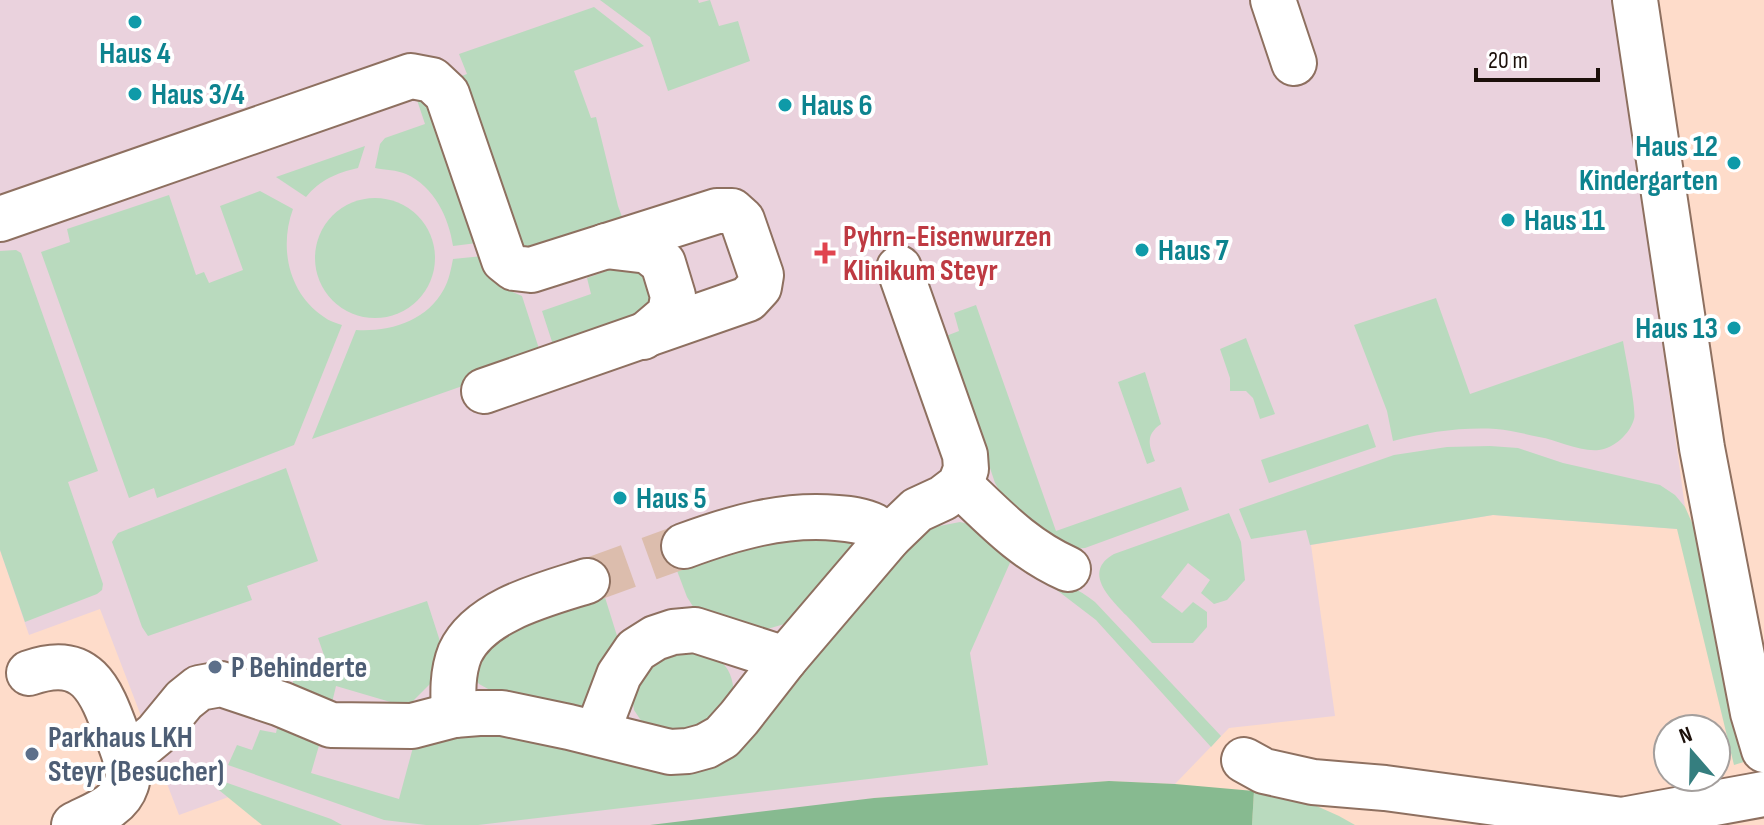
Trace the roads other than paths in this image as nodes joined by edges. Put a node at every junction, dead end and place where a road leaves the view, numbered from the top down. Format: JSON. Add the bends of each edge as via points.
{"nodes":[{"id":1,"x":1273,"y":0,"type":"edge"},
{"id":2,"x":1635,"y":0,"type":"edge"},
{"id":3,"x":1294,"y":63,"type":"dead end"},
{"id":4,"x":0,"y":219,"type":"edge"},
{"id":5,"x":606,"y":246,"type":"junction"},
{"id":6,"x":899,"y":268,"type":"dead end"},
{"id":7,"x":643,"y":337,"type":"junction"},
{"id":8,"x":484,"y":391,"type":"dead end"},
{"id":9,"x":960,"y":485,"type":"junction"},
{"id":10,"x":889,"y":537,"type":"junction"},
{"id":11,"x":684,"y":546,"type":"tunnel mouth"},
{"id":12,"x":1068,"y":569,"type":"dead end"},
{"id":13,"x":587,"y":581,"type":"tunnel mouth"},
{"id":14,"x":785,"y":659,"type":"junction"},
{"id":15,"x":29,"y":673,"type":"dead end"},
{"id":16,"x":454,"y":715,"type":"junction"},
{"id":17,"x":597,"y":733,"type":"junction"},
{"id":18,"x":1764,"y":750,"type":"edge"},
{"id":19,"x":126,"y":759,"type":"junction"},
{"id":20,"x":1244,"y":760,"type":"dead end"},
{"id":21,"x":1764,"y":794,"type":"edge"},
{"id":22,"x":74,"y":825,"type":"edge"}],
"edges":[{"from":1,"to":3,"type":"street"},
{"from":2,"to":18,"type":"street","via":[[1702,448]]},
{"from":4,"to":5,"type":"street","via":[[411,76],[432,80],[447,94],[504,260],[514,268],[531,270]]},
{"from":5,"to":7,"type":"street","via":[[648,251],[663,263],[673,296],[670,314]]},
{"from":5,"to":7,"type":"street","via":[[717,211],[732,211],[742,220],[761,275],[759,287],[748,299]]},
{"from":6,"to":9,"type":"street","via":[[965,455]]},
{"from":7,"to":8,"type":"street"},
{"from":9,"to":10,"type":"street","via":[[917,510]]},
{"from":9,"to":12,"type":"street","via":[[1024,545]]},
{"from":10,"to":11,"type":"street","via":[[857,520],[790,517],[727,530]]},
{"from":10,"to":14,"type":"street"},
{"from":13,"to":16,"type":"street","via":[[504,611],[467,641],[454,674]]},
{"from":14,"to":17,"type":"street","via":[[722,737],[706,746],[670,752]]},
{"from":14,"to":17,"type":"street","via":[[695,630],[655,638],[636,650],[619,675]]},
{"from":15,"to":19,"type":"street","via":[[67,667],[84,674],[97,687]]},
{"from":16,"to":17,"type":"street","via":[[502,713]]},
{"from":16,"to":19,"type":"street","via":[[412,726],[331,725],[221,684],[199,688]]},
{"from":19,"to":22,"type":"street","via":[[126,787],[113,805]]},
{"from":20,"to":21,"type":"street","via":[[1264,771],[1313,782],[1622,820]]}]}
